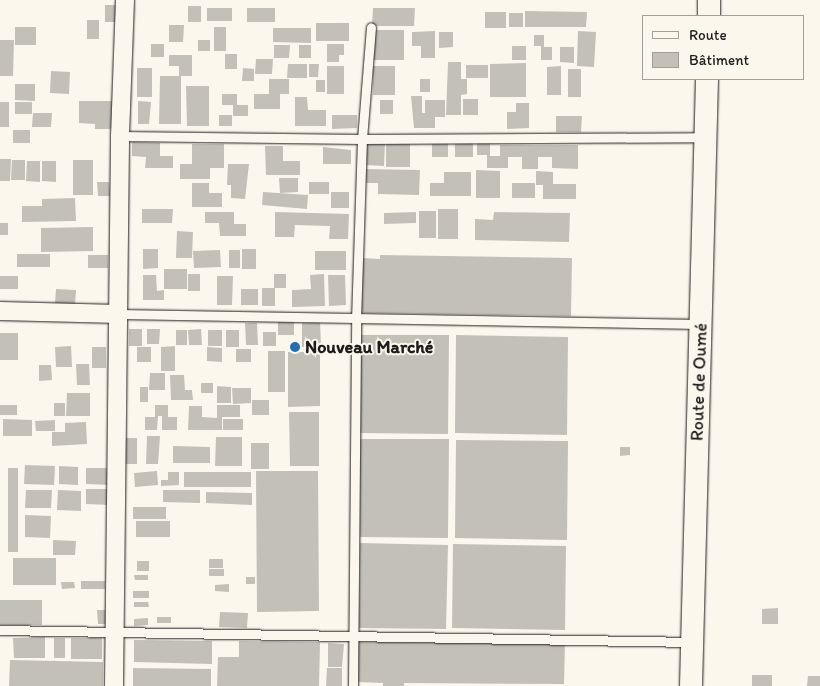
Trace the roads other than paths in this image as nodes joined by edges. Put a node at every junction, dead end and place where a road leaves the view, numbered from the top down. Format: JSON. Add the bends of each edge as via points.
{"nodes":[{"id":1,"x":126,"y":0,"type":"edge"},
{"id":2,"x":709,"y":0,"type":"edge"},
{"id":3,"x":709,"y":15,"type":"edge"},
{"id":4,"x":371,"y":27,"type":"dead end"},
{"id":5,"x":707,"y":80,"type":"edge"},
{"id":6,"x":120,"y":136,"type":"junction"},
{"id":7,"x":706,"y":137,"type":"junction"},
{"id":8,"x":362,"y":139,"type":"junction"},
{"id":9,"x":0,"y":311,"type":"edge"},
{"id":10,"x":119,"y":314,"type":"junction"},
{"id":11,"x":356,"y":320,"type":"junction"},
{"id":12,"x":701,"y":324,"type":"junction"},
{"id":13,"x":0,"y":630,"type":"edge"},
{"id":14,"x":115,"y":631,"type":"junction"},
{"id":15,"x":356,"y":635,"type":"junction"},
{"id":16,"x":692,"y":642,"type":"junction"},
{"id":17,"x":114,"y":686,"type":"edge"},
{"id":18,"x":353,"y":686,"type":"edge"},
{"id":19,"x":691,"y":686,"type":"edge"}],
"edges":[{"from":1,"to":6,"type":"street"},
{"from":2,"to":3,"type":"street"},
{"from":4,"to":8,"type":"lane"},
{"from":5,"to":7,"type":"street","name":"Route de Oumé"},
{"from":6,"to":8,"type":"lane"},
{"from":6,"to":10,"type":"street"},
{"from":7,"to":8,"type":"lane"},
{"from":7,"to":12,"type":"street","name":"Route de Oumé"},
{"from":8,"to":11,"type":"lane"},
{"from":9,"to":10,"type":"street"},
{"from":10,"to":11,"type":"lane"},
{"from":10,"to":14,"type":"street"},
{"from":11,"to":12,"type":"lane"},
{"from":11,"to":15,"type":"lane"},
{"from":12,"to":16,"type":"street","name":"Route de Oumé"},
{"from":13,"to":14,"type":"lane"},
{"from":14,"to":15,"type":"lane"},
{"from":14,"to":17,"type":"street"},
{"from":15,"to":16,"type":"lane"},
{"from":15,"to":18,"type":"lane"},
{"from":16,"to":19,"type":"street","name":"Route de Oumé"}]}
